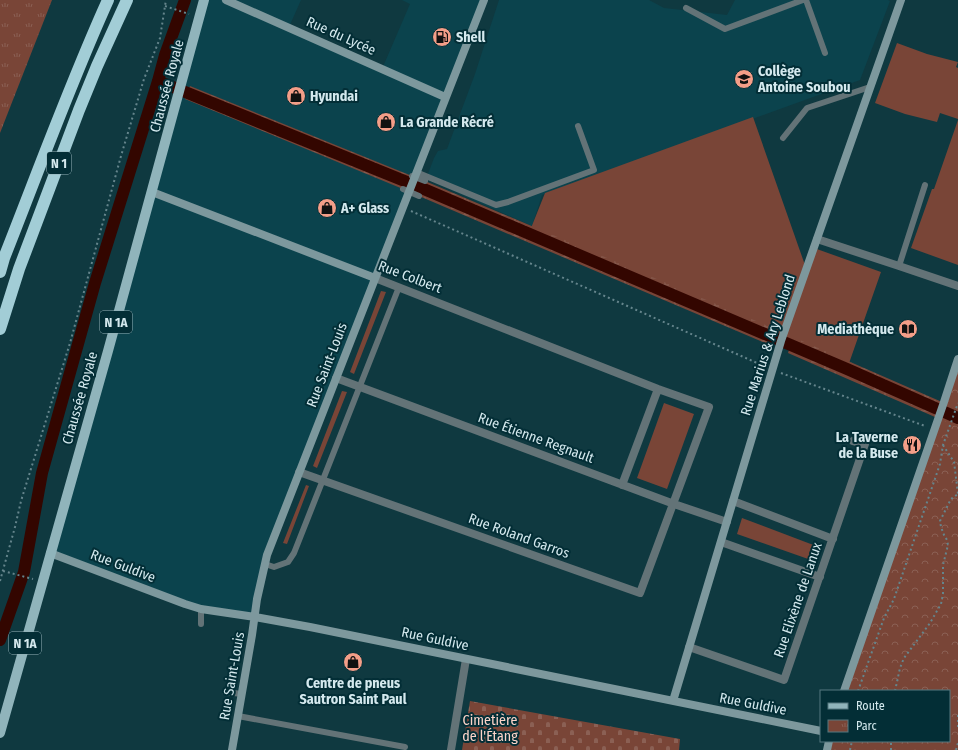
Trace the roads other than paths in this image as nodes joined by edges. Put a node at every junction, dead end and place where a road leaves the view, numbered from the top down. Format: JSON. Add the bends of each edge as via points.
{"nodes":[{"id":1,"x":108,"y":0,"type":"edge"},
{"id":2,"x":127,"y":0,"type":"edge"},
{"id":3,"x":204,"y":0,"type":"edge"},
{"id":4,"x":226,"y":0,"type":"edge"},
{"id":5,"x":484,"y":0,"type":"edge"},
{"id":6,"x":804,"y":0,"type":"edge"},
{"id":7,"x":900,"y":0,"type":"edge"},
{"id":8,"x":686,"y":8,"type":"dead end"},
{"id":9,"x":825,"y":53,"type":"dead end"},
{"id":10,"x":870,"y":87,"type":"junction"},
{"id":11,"x":445,"y":97,"type":"junction"},
{"id":12,"x":578,"y":126,"type":"dead end"},
{"id":13,"x":783,"y":138,"type":"dead end"},
{"id":14,"x":414,"y":175,"type":"junction"},
{"id":15,"x":425,"y":180,"type":"dead end"},
{"id":16,"x":925,"y":185,"type":"dead end"},
{"id":17,"x":406,"y":190,"type":"junction"},
{"id":18,"x":152,"y":192,"type":"junction"},
{"id":19,"x":419,"y":196,"type":"dead end"},
{"id":20,"x":817,"y":239,"type":"junction"},
{"id":21,"x":899,"y":266,"type":"junction"},
{"id":22,"x":0,"y":272,"type":"edge"},
{"id":23,"x":375,"y":278,"type":"junction"},
{"id":24,"x":958,"y":286,"type":"edge"},
{"id":25,"x":399,"y":287,"type":"junction"},
{"id":26,"x":0,"y":329,"type":"edge"},
{"id":27,"x":958,"y":358,"type":"edge"},
{"id":28,"x":336,"y":378,"type":"junction"},
{"id":29,"x":359,"y":387,"type":"junction"},
{"id":30,"x":658,"y":389,"type":"junction"},
{"id":31,"x":853,"y":441,"type":"dead end"},
{"id":32,"x":299,"y":472,"type":"junction"},
{"id":33,"x":322,"y":480,"type":"junction"},
{"id":34,"x":622,"y":485,"type":"junction"},
{"id":35,"x":733,"y":501,"type":"junction"},
{"id":36,"x":674,"y":504,"type":"junction"},
{"id":37,"x":727,"y":522,"type":"junction"},
{"id":38,"x":833,"y":539,"type":"junction"},
{"id":39,"x":721,"y":542,"type":"junction"},
{"id":40,"x":50,"y":553,"type":"junction"},
{"id":41,"x":265,"y":564,"type":"junction"},
{"id":42,"x":820,"y":577,"type":"junction"},
{"id":43,"x":202,"y":609,"type":"junction"},
{"id":44,"x":255,"y":617,"type":"junction"},
{"id":45,"x":201,"y":624,"type":"dead end"},
{"id":46,"x":689,"y":648,"type":"junction"},
{"id":47,"x":466,"y":659,"type":"junction"},
{"id":48,"x":844,"y":690,"type":"edge"},
{"id":49,"x":225,"y":692,"type":"dead end"},
{"id":50,"x":242,"y":694,"type":"junction"},
{"id":51,"x":673,"y":701,"type":"junction"},
{"id":52,"x":238,"y":716,"type":"junction"},
{"id":53,"x":820,"y":731,"type":"edge"},
{"id":54,"x":0,"y":733,"type":"edge"},
{"id":55,"x":405,"y":747,"type":"dead end"},
{"id":56,"x":232,"y":750,"type":"edge"},
{"id":57,"x":451,"y":750,"type":"edge"}],
"edges":[{"from":1,"to":22,"type":"highway","number":"N 1","via":[[64,105]]},
{"from":2,"to":26,"type":"highway","number":"N 1","via":[[79,110],[19,269]]},
{"from":3,"to":18,"type":"main road","name":"Chaussée Royale","number":"N 1A"},
{"from":4,"to":11,"type":"street","name":"Rue du Lycée"},
{"from":5,"to":11,"type":"street","name":"Rue Saint-Louis"},
{"from":6,"to":8,"type":"lane","via":[[725,30]]},
{"from":6,"to":9,"type":"lane"},
{"from":7,"to":10,"type":"street","name":"Rue Marius & Ary Leblond"},
{"from":10,"to":13,"type":"lane","via":[[807,108]]},
{"from":10,"to":20,"type":"street","name":"Rue Marius & Ary Leblond"},
{"from":11,"to":14,"type":"street","name":"Rue Saint-Louis"},
{"from":12,"to":14,"type":"lane","via":[[594,170],[508,202],[496,204]]},
{"from":14,"to":15,"type":"lane"},
{"from":14,"to":17,"type":"street","name":"Rue Saint-Louis"},
{"from":16,"to":21,"type":"lane"},
{"from":17,"to":19,"type":"lane"},
{"from":17,"to":23,"type":"street","name":"Rue Saint-Louis"},
{"from":18,"to":23,"type":"street","name":"Rue Colbert"},
{"from":18,"to":40,"type":"main road","name":"Chaussée Royale","number":"N 1A"},
{"from":20,"to":21,"type":"street"},
{"from":20,"to":35,"type":"street","name":"Rue Marius & Ary Leblond","via":[[784,333]]},
{"from":21,"to":24,"type":"street"},
{"from":23,"to":25,"type":"street","name":"Rue Colbert"},
{"from":23,"to":28,"type":"street","name":"Rue Saint-Louis"},
{"from":25,"to":29,"type":"lane"},
{"from":25,"to":30,"type":"street","name":"Rue Colbert"},
{"from":27,"to":48,"type":"street"},
{"from":28,"to":29,"type":"street","name":"Rue Étienne Regnault"},
{"from":28,"to":32,"type":"street","name":"Rue Saint-Louis"},
{"from":29,"to":33,"type":"lane"},
{"from":29,"to":34,"type":"street","name":"Rue Étienne Regnault"},
{"from":30,"to":34,"type":"street"},
{"from":30,"to":36,"type":"street","name":"Rue Colbert","via":[[709,407]]},
{"from":31,"to":38,"type":"street","name":"Rue Elixène de Lanux","via":[[865,444]]},
{"from":32,"to":33,"type":"street","name":"Rue Roland Garros"},
{"from":32,"to":41,"type":"street","name":"Rue Saint-Louis"},
{"from":33,"to":36,"type":"street","name":"Rue Roland Garros","via":[[640,593]]},
{"from":33,"to":41,"type":"lane","via":[[294,553],[288,562],[274,567]]},
{"from":34,"to":36,"type":"street","name":"Rue Étienne Regnault"},
{"from":35,"to":37,"type":"street","name":"Rue Marius & Ary Leblond"},
{"from":35,"to":38,"type":"street"},
{"from":36,"to":37,"type":"street","name":"Rue Étienne Regnault"},
{"from":37,"to":39,"type":"street","name":"Rue Marius & Ary Leblond"},
{"from":38,"to":42,"type":"street","name":"Rue Elixène de Lanux"},
{"from":39,"to":42,"type":"street"},
{"from":39,"to":46,"type":"street","name":"Rue Marius & Ary Leblond"},
{"from":40,"to":43,"type":"street","name":"Rue Guldive"},
{"from":40,"to":54,"type":"main road","name":"Chaussée Royale","number":"N 1A"},
{"from":41,"to":44,"type":"street","name":"Rue Saint-Louis"},
{"from":42,"to":46,"type":"street","name":"Rue Elixène de Lanux","via":[[784,680]]},
{"from":43,"to":44,"type":"street","name":"Rue Guldive"},
{"from":43,"to":45,"type":"lane"},
{"from":44,"to":47,"type":"street","name":"Rue Guldive"},
{"from":44,"to":50,"type":"street","name":"Rue Saint-Louis"},
{"from":46,"to":51,"type":"street","name":"Rue Marius & Ary Leblond"},
{"from":47,"to":51,"type":"street","name":"Rue Guldive"},
{"from":47,"to":57,"type":"street"},
{"from":49,"to":50,"type":"lane"},
{"from":50,"to":52,"type":"street","name":"Rue Saint-Louis"},
{"from":51,"to":53,"type":"street","name":"Rue Guldive"},
{"from":52,"to":55,"type":"lane"},
{"from":52,"to":56,"type":"street","name":"Rue Saint-Louis"}]}
